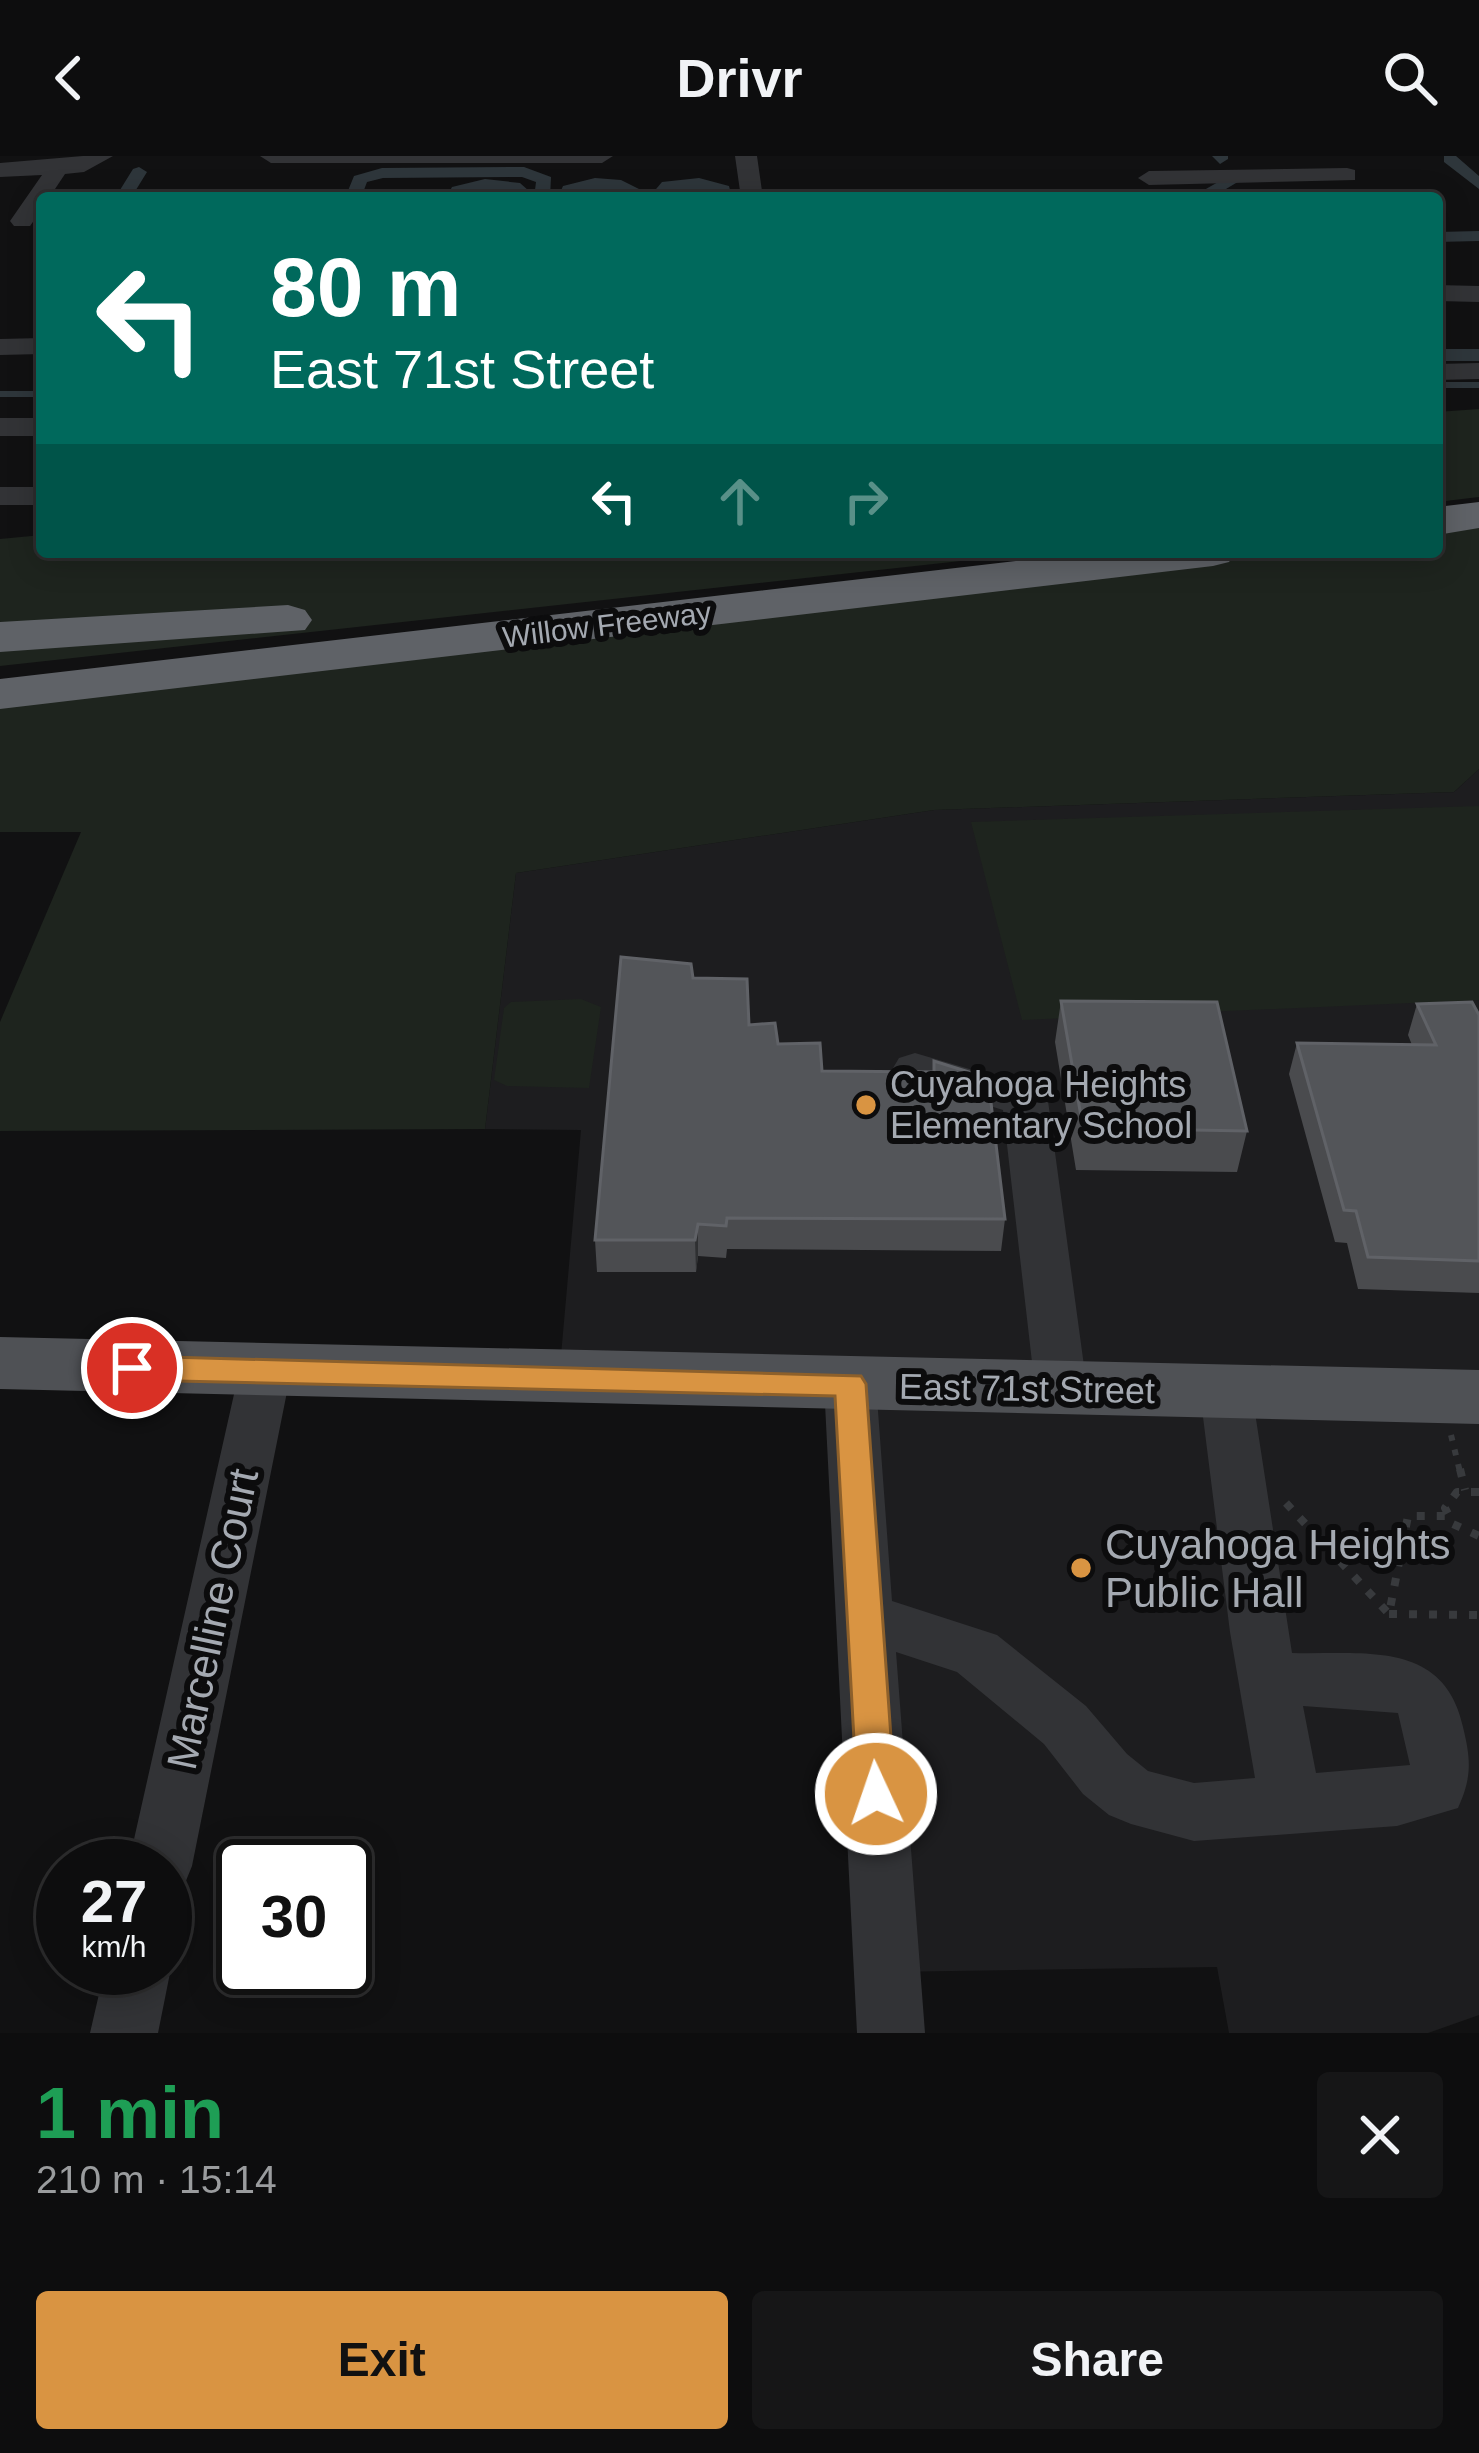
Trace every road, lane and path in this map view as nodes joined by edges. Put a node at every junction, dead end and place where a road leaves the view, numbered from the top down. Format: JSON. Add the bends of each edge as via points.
{"nodes":[{"id":1,"x":102,"y":156,"type":"edge"},
{"id":2,"x":272,"y":156,"type":"edge"},
{"id":3,"x":505,"y":156,"type":"edge"},
{"id":4,"x":602,"y":156,"type":"edge"},
{"id":5,"x":746,"y":156,"type":"edge"},
{"id":6,"x":414,"y":167,"type":"edge"},
{"id":7,"x":58,"y":168,"type":"junction"},
{"id":8,"x":0,"y":170,"type":"edge"},
{"id":9,"x":1347,"y":175,"type":"dead end"},
{"id":10,"x":1149,"y":177,"type":"edge"},
{"id":11,"x":42,"y":192,"type":"edge"},
{"id":12,"x":751,"y":192,"type":"edge"},
{"id":13,"x":36,"y":200,"type":"edge"},
{"id":14,"x":22,"y":221,"type":"dead end"},
{"id":15,"x":1443,"y":293,"type":"edge"},
{"id":16,"x":1479,"y":294,"type":"edge"},
{"id":17,"x":0,"y":346,"type":"edge"},
{"id":18,"x":36,"y":346,"type":"edge"},
{"id":19,"x":1479,"y":371,"type":"edge"},
{"id":20,"x":1443,"y":372,"type":"edge"},
{"id":21,"x":0,"y":374,"type":"edge"},
{"id":22,"x":36,"y":374,"type":"edge"},
{"id":23,"x":0,"y":427,"type":"edge"},
{"id":24,"x":36,"y":427,"type":"edge"},
{"id":25,"x":0,"y":457,"type":"edge"},
{"id":26,"x":36,"y":457,"type":"edge"},
{"id":27,"x":0,"y":481,"type":"edge"},
{"id":28,"x":36,"y":481,"type":"edge"},
{"id":29,"x":0,"y":496,"type":"edge"},
{"id":30,"x":36,"y":496,"type":"edge"},
{"id":31,"x":1479,"y":497,"type":"edge"},
{"id":32,"x":1443,"y":501,"type":"edge"},
{"id":33,"x":1479,"y":515,"type":"edge"},
{"id":34,"x":1443,"y":520,"type":"edge"},
{"id":35,"x":986,"y":558,"type":"edge"},
{"id":36,"x":1162,"y":558,"type":"edge"},
{"id":37,"x":584,"y":600,"type":"junction"},
{"id":38,"x":0,"y":637,"type":"edge"},
{"id":39,"x":0,"y":666,"type":"edge"},
{"id":40,"x":0,"y":696,"type":"edge"},
{"id":41,"x":915,"y":1069,"type":"edge"},
{"id":42,"x":0,"y":1363,"type":"edge"},
{"id":43,"x":265,"y":1372,"type":"junction"},
{"id":44,"x":850,"y":1384,"type":"junction"},
{"id":45,"x":1061,"y":1388,"type":"junction"},
{"id":46,"x":1226,"y":1393,"type":"junction"},
{"id":47,"x":1465,"y":1414,"type":"edge"},
{"id":48,"x":1237,"y":1477,"type":"junction"},
{"id":49,"x":1465,"y":1490,"type":"junction"},
{"id":50,"x":1479,"y":1492,"type":"edge"},
{"id":51,"x":1448,"y":1516,"type":"junction"},
{"id":52,"x":1479,"y":1537,"type":"edge"},
{"id":53,"x":1389,"y":1614,"type":"junction"},
{"id":54,"x":1479,"y":1616,"type":"edge"},
{"id":55,"x":865,"y":1617,"type":"junction"},
{"id":56,"x":1268,"y":1678,"type":"junction"},
{"id":57,"x":1292,"y":1804,"type":"junction"},
{"id":58,"x":166,"y":1839,"type":"edge"},
{"id":59,"x":132,"y":1995,"type":"edge"},
{"id":60,"x":124,"y":2033,"type":"edge"},
{"id":61,"x":891,"y":2033,"type":"edge"}],
"edges":[{"from":1,"to":7,"type":"street"},
{"from":2,"to":6,"type":"street"},
{"from":3,"to":4,"type":"street"},
{"from":3,"to":6,"type":"street"},
{"from":5,"to":12,"type":"street"},
{"from":7,"to":8,"type":"street"},
{"from":7,"to":11,"type":"street"},
{"from":9,"to":10,"type":"street"},
{"from":13,"to":14,"type":"street"},
{"from":15,"to":16,"type":"street"},
{"from":17,"to":18,"type":"street"},
{"from":19,"to":20,"type":"street"},
{"from":21,"to":22,"type":"street"},
{"from":23,"to":24,"type":"street"},
{"from":25,"to":26,"type":"street"},
{"from":27,"to":28,"type":"street"},
{"from":29,"to":30,"type":"street"},
{"from":31,"to":32,"type":"highway"},
{"from":33,"to":34,"type":"highway"},
{"from":35,"to":37,"type":"highway","name":"Willow Freeway"},
{"from":36,"to":40,"type":"highway","name":"Willow Freeway"},
{"from":37,"to":38,"type":"highway"},
{"from":37,"to":39,"type":"highway","name":"Willow Freeway"},
{"from":41,"to":45,"type":"street","via":[[1024,1102]]},
{"from":42,"to":43,"type":"main road","name":"East 71st Street"},
{"from":43,"to":44,"type":"main road","name":"East 71st Street"},
{"from":43,"to":58,"type":"street","name":"Marcelline Court"},
{"from":44,"to":45,"type":"main road","name":"East 71st Street"},
{"from":44,"to":55,"type":"street"},
{"from":45,"to":46,"type":"main road","name":"East 71st Street"},
{"from":46,"to":47,"type":"main road","name":"East 71st Street"},
{"from":46,"to":48,"type":"street"},
{"from":47,"to":49,"type":"path"},
{"from":48,"to":53,"type":"path","via":[[1271,1487]]},
{"from":48,"to":56,"type":"street"},
{"from":49,"to":50,"type":"path"},
{"from":49,"to":51,"type":"path","via":[[1447,1501]]},
{"from":51,"to":52,"type":"path"},
{"from":51,"to":53,"type":"path","via":[[1408,1516]]},
{"from":53,"to":54,"type":"path"},
{"from":55,"to":57,"type":"street","via":[[976,1653],[1065,1725],[1131,1795],[1194,1812]]},
{"from":55,"to":61,"type":"street"},
{"from":56,"to":57,"type":"street"},
{"from":56,"to":57,"type":"street","via":[[1398,1683],[1419,1694],[1442,1769],[1436,1788]]},
{"from":59,"to":60,"type":"street"}]}
